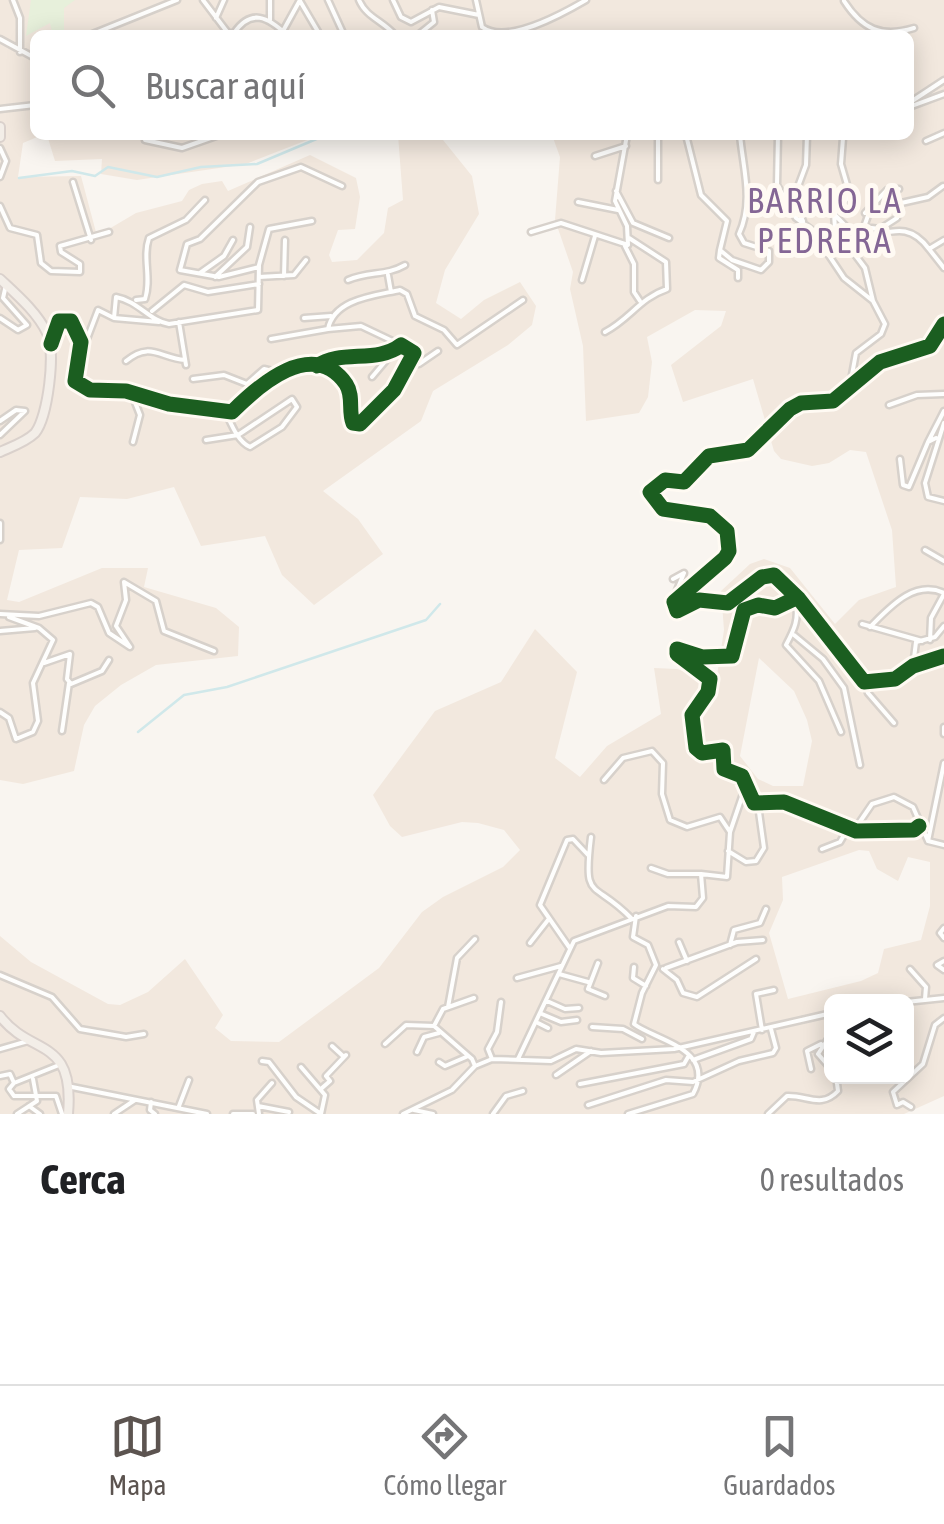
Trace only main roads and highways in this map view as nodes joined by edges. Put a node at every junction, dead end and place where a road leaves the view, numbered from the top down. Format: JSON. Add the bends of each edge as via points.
{"nodes":[{"id":1,"x":0,"y":127,"type":"edge"},
{"id":2,"x":0,"y":137,"type":"edge"},
{"id":3,"x":3,"y":282,"type":"edge"},
{"id":4,"x":0,"y":452,"type":"edge"},
{"id":5,"x":0,"y":1016,"type":"edge"},
{"id":6,"x":65,"y":1114,"type":"edge"}],
"edges":[{"from":1,"to":2,"type":"main road"},
{"from":3,"to":4,"type":"main road","via":[[39,319],[52,344],[42,420],[35,432]]},
{"from":5,"to":6,"type":"main road","via":[[54,1051],[66,1086]]}]}
